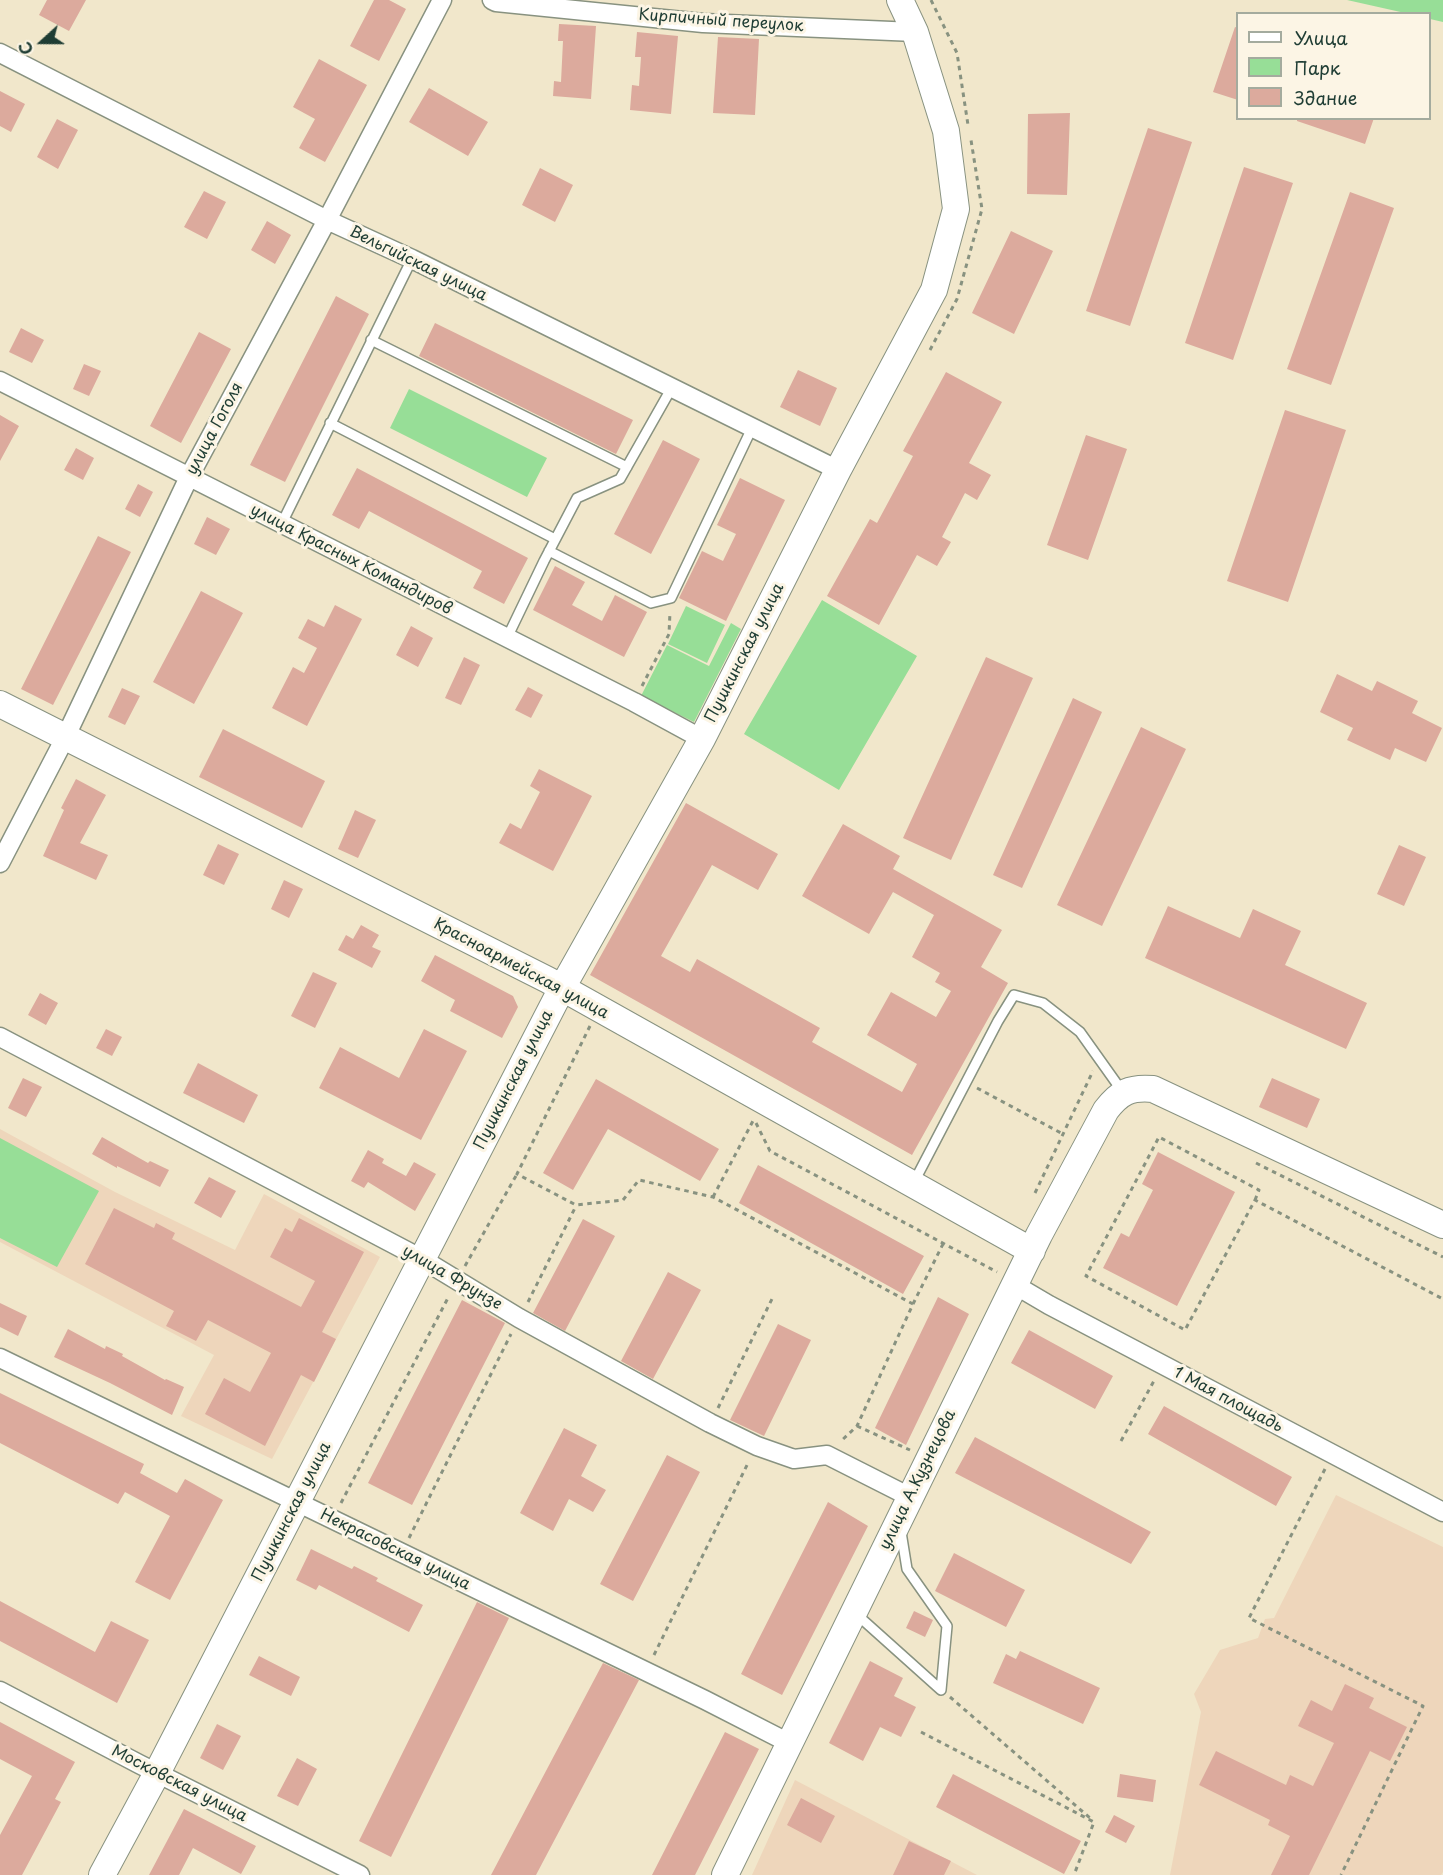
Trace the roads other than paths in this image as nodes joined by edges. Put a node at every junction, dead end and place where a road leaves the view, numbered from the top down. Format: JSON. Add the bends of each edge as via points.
{"nodes":[{"id":1,"x":442,"y":0,"type":"edge"},
{"id":2,"x":492,"y":0,"type":"edge"},
{"id":3,"x":900,"y":0,"type":"edge"},
{"id":4,"x":915,"y":32,"type":"junction"},
{"id":5,"x":0,"y":53,"type":"edge"},
{"id":6,"x":327,"y":220,"type":"junction"},
{"id":7,"x":412,"y":259,"type":"junction"},
{"id":8,"x":371,"y":340,"type":"junction"},
{"id":9,"x":0,"y":381,"type":"edge"},
{"id":10,"x":671,"y":389,"type":"junction"},
{"id":11,"x":330,"y":423,"type":"junction"},
{"id":12,"x":752,"y":428,"type":"junction"},
{"id":13,"x":627,"y":467,"type":"junction"},
{"id":14,"x":838,"y":470,"type":"junction"},
{"id":15,"x":189,"y":477,"type":"junction"},
{"id":16,"x":281,"y":525,"type":"junction"},
{"id":17,"x":555,"y":539,"type":"junction"},
{"id":18,"x":549,"y":551,"type":"junction"},
{"id":19,"x":507,"y":638,"type":"junction"},
{"id":20,"x":0,"y":704,"type":"edge"},
{"id":21,"x":65,"y":738,"type":"junction"},
{"id":22,"x":702,"y":739,"type":"junction"},
{"id":23,"x":0,"y":863,"type":"edge"},
{"id":24,"x":562,"y":988,"type":"junction"},
{"id":25,"x":0,"y":1037,"type":"edge"},
{"id":26,"x":1123,"y":1093,"type":"junction"},
{"id":27,"x":913,"y":1184,"type":"junction"},
{"id":28,"x":1443,"y":1225,"type":"edge"},
{"id":29,"x":1032,"y":1251,"type":"junction"},
{"id":30,"x":422,"y":1260,"type":"junction"},
{"id":31,"x":1006,"y":1279,"type":"junction"},
{"id":32,"x":0,"y":1359,"type":"edge"},
{"id":33,"x":297,"y":1502,"type":"junction"},
{"id":34,"x":905,"y":1507,"type":"junction"},
{"id":35,"x":1443,"y":1512,"type":"edge"},
{"id":36,"x":853,"y":1616,"type":"junction"},
{"id":37,"x":0,"y":1691,"type":"edge"},
{"id":38,"x":789,"y":1743,"type":"junction"},
{"id":39,"x":157,"y":1773,"type":"junction"},
{"id":40,"x":102,"y":1875,"type":"edge"},
{"id":41,"x":360,"y":1875,"type":"edge"},
{"id":42,"x":725,"y":1875,"type":"edge"}],
"edges":[{"from":1,"to":6,"type":"street","name":"улица Гоголя"},
{"from":2,"to":4,"type":"street","name":"Кирпичный переулок","via":[[703,23]]},
{"from":3,"to":4,"type":"main road","name":"Пушкинская улица"},
{"from":4,"to":14,"type":"main road","name":"Пушкинская улица","via":[[946,131],[956,209],[934,290]]},
{"from":5,"to":6,"type":"street","name":"Вельгийская улица"},
{"from":6,"to":7,"type":"street","name":"Вельгийская улица"},
{"from":6,"to":15,"type":"street","name":"улица Гоголя"},
{"from":7,"to":8,"type":"lane"},
{"from":7,"to":10,"type":"street","name":"Вельгийская улица"},
{"from":8,"to":11,"type":"lane"},
{"from":8,"to":13,"type":"lane"},
{"from":9,"to":15,"type":"street","name":"улица Красных Командиров"},
{"from":10,"to":12,"type":"street","name":"Вельгийская улица"},
{"from":10,"to":13,"type":"lane"},
{"from":11,"to":16,"type":"lane"},
{"from":11,"to":17,"type":"lane"},
{"from":12,"to":14,"type":"street","name":"Вельгийская улица"},
{"from":12,"to":18,"type":"lane","via":[[671,598],[651,603]]},
{"from":13,"to":17,"type":"lane","via":[[620,479],[577,498]]},
{"from":14,"to":22,"type":"main road","name":"Пушкинская улица"},
{"from":15,"to":16,"type":"street","name":"улица Красных Командиров"},
{"from":15,"to":21,"type":"street","name":"улица Гоголя"},
{"from":16,"to":19,"type":"street","name":"улица Красных Командиров"},
{"from":17,"to":18,"type":"lane"},
{"from":18,"to":19,"type":"lane"},
{"from":19,"to":22,"type":"street","name":"улица Красных Командиров"},
{"from":20,"to":21,"type":"main road","name":"Красноармейская улица"},
{"from":21,"to":23,"type":"street","name":"улица Гоголя"},
{"from":21,"to":24,"type":"main road","name":"Красноармейская улица"},
{"from":22,"to":24,"type":"main road","name":"Пушкинская улица"},
{"from":24,"to":27,"type":"main road","name":"Красноармейская улица"},
{"from":24,"to":30,"type":"main road","name":"Пушкинская улица"},
{"from":25,"to":30,"type":"street","name":"улица Фрунзе"},
{"from":26,"to":27,"type":"lane","via":[[1080,1032],[1043,1003],[1014,995]]},
{"from":26,"to":28,"type":"main road","via":[[1137,1087],[1153,1089]]},
{"from":26,"to":29,"type":"main road","name":"улица А.Кузнецова","via":[[1106,1110]]},
{"from":27,"to":29,"type":"main road","name":"Красноармейская улица"},
{"from":29,"to":31,"type":"main road","name":"улица А.Кузнецова"},
{"from":30,"to":33,"type":"main road","name":"Пушкинская улица"},
{"from":30,"to":34,"type":"street","name":"улица Фрунзе","via":[[710,1423],[794,1459],[827,1455]]},
{"from":31,"to":34,"type":"main road","name":"улица А.Кузнецова"},
{"from":31,"to":35,"type":"street","name":"1 Мая площадь","via":[[1059,1311]]},
{"from":32,"to":33,"type":"street","name":"Некрасовская улица"},
{"from":33,"to":38,"type":"street","name":"Некрасовская улица"},
{"from":33,"to":39,"type":"main road","name":"Пушкинская улица"},
{"from":34,"to":36,"type":"main road","name":"улица А.Кузнецова"},
{"from":34,"to":36,"type":"lane","via":[[907,1569],[947,1626],[941,1690],[864,1621]]},
{"from":36,"to":38,"type":"main road","name":"улица А.Кузнецова"},
{"from":37,"to":39,"type":"street","name":"Московская улица"},
{"from":38,"to":42,"type":"main road","name":"улица А.Кузнецова"},
{"from":39,"to":40,"type":"main road","name":"Пушкинская улица"},
{"from":39,"to":41,"type":"street","name":"Московская улица"}]}
